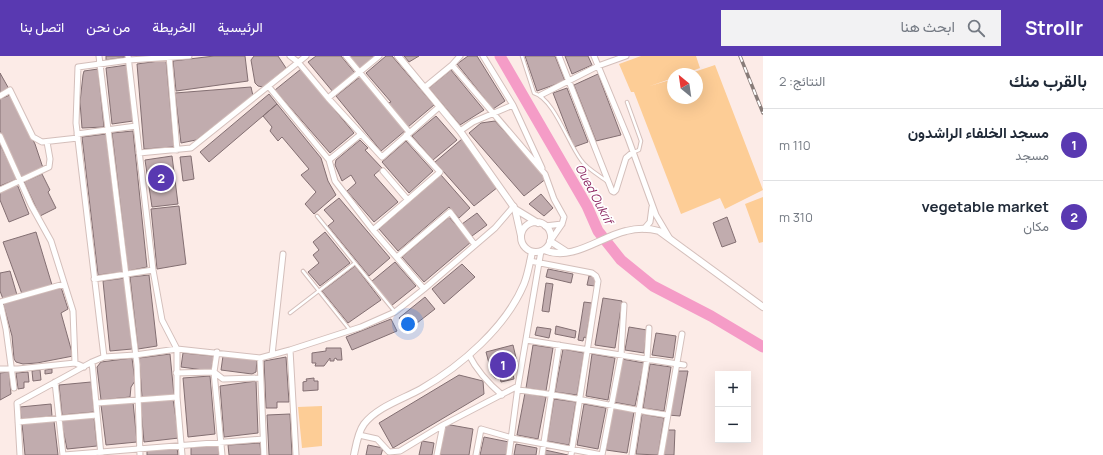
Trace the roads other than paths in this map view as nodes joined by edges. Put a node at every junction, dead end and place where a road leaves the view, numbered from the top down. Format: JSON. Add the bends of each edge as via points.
{"nodes":[{"id":1,"x":99,"y":56,"type":"edge"},
{"id":2,"x":189,"y":56,"type":"edge"},
{"id":3,"x":290,"y":56,"type":"edge"},
{"id":4,"x":306,"y":56,"type":"edge"},
{"id":5,"x":346,"y":56,"type":"edge"},
{"id":6,"x":379,"y":56,"type":"edge"},
{"id":7,"x":398,"y":56,"type":"edge"},
{"id":8,"x":460,"y":56,"type":"edge"},
{"id":9,"x":483,"y":56,"type":"edge"},
{"id":10,"x":522,"y":56,"type":"edge"},
{"id":11,"x":559,"y":56,"type":"edge"},
{"id":12,"x":594,"y":56,"type":"edge"},
{"id":13,"x":626,"y":56,"type":"edge"},
{"id":14,"x":169,"y":57,"type":"edge"},
{"id":15,"x":128,"y":58,"type":"edge"},
{"id":16,"x":298,"y":62,"type":"junction"},
{"id":17,"x":100,"y":64,"type":"junction"},
{"id":18,"x":452,"y":65,"type":"junction"},
{"id":19,"x":598,"y":66,"type":"junction"},
{"id":20,"x":361,"y":72,"type":"junction"},
{"id":21,"x":569,"y":82,"type":"junction"},
{"id":22,"x":269,"y":87,"type":"junction"},
{"id":23,"x":424,"y":88,"type":"junction"},
{"id":24,"x":541,"y":95,"type":"junction"},
{"id":25,"x":0,"y":96,"type":"edge"},
{"id":26,"x":328,"y":98,"type":"junction"},
{"id":27,"x":627,"y":102,"type":"dead end"},
{"id":28,"x":513,"y":105,"type":"junction"},
{"id":29,"x":438,"y":107,"type":"junction"},
{"id":30,"x":492,"y":114,"type":"junction"},
{"id":31,"x":136,"y":126,"type":"junction"},
{"id":32,"x":108,"y":130,"type":"junction"},
{"id":33,"x":460,"y":131,"type":"junction"},
{"id":34,"x":408,"y":133,"type":"junction"},
{"id":35,"x":361,"y":134,"type":"junction"},
{"id":36,"x":0,"y":136,"type":"edge"},
{"id":37,"x":78,"y":136,"type":"junction"},
{"id":38,"x":47,"y":142,"type":"junction"},
{"id":39,"x":177,"y":150,"type":"junction"},
{"id":40,"x":633,"y":152,"type":"junction"},
{"id":41,"x":139,"y":153,"type":"junction"},
{"id":42,"x":329,"y":160,"type":"junction"},
{"id":43,"x":383,"y":171,"type":"dead end"},
{"id":44,"x":545,"y":174,"type":"junction"},
{"id":45,"x":20,"y":180,"type":"junction"},
{"id":46,"x":608,"y":183,"type":"junction"},
{"id":47,"x":0,"y":190,"type":"edge"},
{"id":48,"x":407,"y":199,"type":"junction"},
{"id":49,"x":652,"y":204,"type":"junction"},
{"id":50,"x":514,"y":208,"type":"junction"},
{"id":51,"x":317,"y":216,"type":"dead end"},
{"id":52,"x":538,"y":223,"type":"junction"},
{"id":53,"x":562,"y":224,"type":"junction"},
{"id":54,"x":545,"y":226,"type":"junction"},
{"id":55,"x":644,"y":229,"type":"junction"},
{"id":56,"x":373,"y":230,"type":"junction"},
{"id":57,"x":669,"y":237,"type":"junction"},
{"id":58,"x":521,"y":238,"type":"junction"},
{"id":59,"x":551,"y":241,"type":"junction"},
{"id":60,"x":475,"y":244,"type":"junction"},
{"id":61,"x":543,"y":251,"type":"junction"},
{"id":62,"x":532,"y":252,"type":"junction"},
{"id":63,"x":567,"y":252,"type":"junction"},
{"id":64,"x":283,"y":254,"type":"dead end"},
{"id":65,"x":397,"y":257,"type":"junction"},
{"id":66,"x":530,"y":261,"type":"junction"},
{"id":67,"x":355,"y":263,"type":"junction"},
{"id":68,"x":539,"y":263,"type":"junction"},
{"id":69,"x":153,"y":270,"type":"junction"},
{"id":70,"x":303,"y":271,"type":"dead end"},
{"id":71,"x":126,"y":275,"type":"junction"},
{"id":72,"x":94,"y":279,"type":"junction"},
{"id":73,"x":64,"y":284,"type":"junction"},
{"id":74,"x":424,"y":289,"type":"junction"},
{"id":75,"x":318,"y":291,"type":"junction"},
{"id":76,"x":624,"y":305,"type":"dead end"},
{"id":77,"x":763,"y":307,"type":"edge"},
{"id":78,"x":395,"y":312,"type":"junction"},
{"id":79,"x":290,"y":313,"type":"dead end"},
{"id":80,"x":649,"y":328,"type":"dead end"},
{"id":81,"x":350,"y":330,"type":"junction"},
{"id":82,"x":682,"y":334,"type":"dead end"},
{"id":83,"x":526,"y":340,"type":"junction"},
{"id":84,"x":559,"y":345,"type":"junction"},
{"id":85,"x":177,"y":349,"type":"junction"},
{"id":86,"x":290,"y":350,"type":"junction"},
{"id":87,"x":588,"y":350,"type":"junction"},
{"id":88,"x":217,"y":352,"type":"junction"},
{"id":89,"x":468,"y":354,"type":"junction"},
{"id":90,"x":135,"y":355,"type":"junction"},
{"id":91,"x":272,"y":355,"type":"junction"},
{"id":92,"x":620,"y":355,"type":"junction"},
{"id":93,"x":104,"y":357,"type":"junction"},
{"id":94,"x":260,"y":358,"type":"junction"},
{"id":95,"x":646,"y":359,"type":"junction"},
{"id":96,"x":92,"y":362,"type":"junction"},
{"id":97,"x":75,"y":363,"type":"junction"},
{"id":98,"x":677,"y":363,"type":"junction"},
{"id":99,"x":684,"y":365,"type":"dead end"},
{"id":100,"x":84,"y":367,"type":"junction"},
{"id":101,"x":0,"y":369,"type":"edge"},
{"id":102,"x":12,"y":369,"type":"junction"},
{"id":103,"x":214,"y":372,"type":"junction"},
{"id":104,"x":176,"y":373,"type":"junction"},
{"id":105,"x":260,"y":378,"type":"junction"},
{"id":106,"x":55,"y":382,"type":"junction"},
{"id":107,"x":14,"y":388,"type":"dead end"},
{"id":108,"x":518,"y":388,"type":"junction"},
{"id":109,"x":502,"y":394,"type":"junction"},
{"id":110,"x":552,"y":394,"type":"junction"},
{"id":111,"x":177,"y":397,"type":"junction"},
{"id":112,"x":137,"y":400,"type":"junction"},
{"id":113,"x":580,"y":400,"type":"junction"},
{"id":114,"x":97,"y":404,"type":"junction"},
{"id":115,"x":611,"y":404,"type":"junction"},
{"id":116,"x":638,"y":410,"type":"junction"},
{"id":117,"x":97,"y":414,"type":"junction"},
{"id":118,"x":667,"y":415,"type":"junction"},
{"id":119,"x":58,"y":418,"type":"junction"},
{"id":120,"x":18,"y":422,"type":"junction"},
{"id":121,"x":443,"y":425,"type":"junction"},
{"id":122,"x":359,"y":435,"type":"junction"},
{"id":123,"x":263,"y":438,"type":"junction"},
{"id":124,"x":512,"y":438,"type":"junction"},
{"id":125,"x":221,"y":442,"type":"junction"},
{"id":126,"x":544,"y":444,"type":"junction"},
{"id":127,"x":181,"y":445,"type":"junction"},
{"id":128,"x":140,"y":449,"type":"junction"},
{"id":129,"x":571,"y":452,"type":"edge"},
{"id":130,"x":101,"y":453,"type":"edge"},
{"id":131,"x":400,"y":453,"type":"edge"},
{"id":132,"x":20,"y":455,"type":"edge"},
{"id":133,"x":64,"y":455,"type":"edge"},
{"id":134,"x":140,"y":455,"type":"edge"},
{"id":135,"x":182,"y":455,"type":"edge"},
{"id":136,"x":222,"y":455,"type":"edge"},
{"id":137,"x":264,"y":455,"type":"edge"},
{"id":138,"x":296,"y":455,"type":"edge"},
{"id":139,"x":354,"y":455,"type":"edge"},
{"id":140,"x":437,"y":455,"type":"edge"},
{"id":141,"x":476,"y":455,"type":"edge"},
{"id":142,"x":509,"y":455,"type":"edge"},
{"id":143,"x":542,"y":455,"type":"edge"},
{"id":144,"x":602,"y":455,"type":"edge"},
{"id":145,"x":632,"y":455,"type":"edge"},
{"id":146,"x":661,"y":455,"type":"edge"}],
"edges":[{"from":1,"to":17,"type":"street"},
{"from":2,"to":14,"type":"street"},
{"from":3,"to":16,"type":"street"},
{"from":4,"to":16,"type":"street"},
{"from":5,"to":20,"type":"street"},
{"from":6,"to":20,"type":"street"},
{"from":7,"to":23,"type":"street"},
{"from":8,"to":18,"type":"street"},
{"from":9,"to":28,"type":"street"},
{"from":10,"to":24,"type":"lane","via":[[534,93]]},
{"from":11,"to":21,"type":"street"},
{"from":12,"to":19,"type":"street"},
{"from":13,"to":19,"type":"street"},
{"from":14,"to":15,"type":"street"},
{"from":14,"to":39,"type":"street"},
{"from":15,"to":17,"type":"street"},
{"from":15,"to":31,"type":"street"},
{"from":16,"to":22,"type":"street"},
{"from":16,"to":26,"type":"street"},
{"from":17,"to":32,"type":"street"},
{"from":17,"to":37,"type":"street","via":[[78,67]]},
{"from":18,"to":23,"type":"street"},
{"from":18,"to":30,"type":"street"},
{"from":19,"to":21,"type":"street"},
{"from":19,"to":40,"type":"street"},
{"from":20,"to":26,"type":"street"},
{"from":20,"to":34,"type":"street"},
{"from":21,"to":24,"type":"street"},
{"from":21,"to":46,"type":"street"},
{"from":22,"to":39,"type":"street","via":[[191,148]]},
{"from":22,"to":42,"type":"street"},
{"from":23,"to":29,"type":"street"},
{"from":24,"to":46,"type":"lane","via":[[553,110],[570,145],[582,162]]},
{"from":25,"to":38,"type":"street","via":[[10,90],[33,137]]},
{"from":26,"to":35,"type":"street"},
{"from":27,"to":40,"type":"lane","via":[[641,141],[639,150]]},
{"from":28,"to":30,"type":"street"},
{"from":28,"to":44,"type":"street"},
{"from":29,"to":33,"type":"street"},
{"from":29,"to":34,"type":"street"},
{"from":30,"to":33,"type":"street"},
{"from":30,"to":44,"type":"street"},
{"from":31,"to":32,"type":"street"},
{"from":31,"to":41,"type":"street"},
{"from":32,"to":37,"type":"street"},
{"from":32,"to":71,"type":"street"},
{"from":33,"to":50,"type":"street"},
{"from":34,"to":35,"type":"street","via":[[382,156]]},
{"from":34,"to":48,"type":"street","via":[[440,172]]},
{"from":35,"to":42,"type":"street"},
{"from":36,"to":45,"type":"street"},
{"from":37,"to":38,"type":"street"},
{"from":37,"to":72,"type":"street"},
{"from":38,"to":45,"type":"street","via":[[50,159],[48,167]]},
{"from":39,"to":41,"type":"street"},
{"from":40,"to":46,"type":"street","via":[[626,158],[614,192]]},
{"from":40,"to":49,"type":"street"},
{"from":41,"to":69,"type":"street"},
{"from":42,"to":56,"type":"street","via":[[335,181]]},
{"from":43,"to":48,"type":"street"},
{"from":44,"to":53,"type":"street","via":[[563,215]]},
{"from":45,"to":47,"type":"street"},
{"from":45,"to":73,"type":"street","via":[[51,241]]},
{"from":48,"to":56,"type":"street"},
{"from":49,"to":55,"type":"street","via":[[650,222]]},
{"from":49,"to":57,"type":"street"},
{"from":50,"to":52,"type":"street"},
{"from":50,"to":58,"type":"street"},
{"from":50,"to":60,"type":"street"},
{"from":51,"to":67,"type":"lane"},
{"from":52,"to":54,"type":"street"},
{"from":52,"to":58,"type":"street","via":[[526,226]]},
{"from":53,"to":54,"type":"street"},
{"from":53,"to":59,"type":"street"},
{"from":54,"to":59,"type":"street"},
{"from":55,"to":57,"type":"street","via":[[659,231]]},
{"from":55,"to":63,"type":"street","via":[[624,231]]},
{"from":56,"to":65,"type":"street"},
{"from":57,"to":77,"type":"street"},
{"from":58,"to":62,"type":"street","via":[[523,245]]},
{"from":59,"to":61,"type":"street"},
{"from":59,"to":63,"type":"street"},
{"from":60,"to":65,"type":"street","via":[[450,212]]},
{"from":60,"to":74,"type":"street"},
{"from":61,"to":62,"type":"street"},
{"from":61,"to":63,"type":"street"},
{"from":61,"to":68,"type":"street"},
{"from":62,"to":66,"type":"street"},
{"from":64,"to":91,"type":"street"},
{"from":65,"to":74,"type":"street"},
{"from":66,"to":68,"type":"street"},
{"from":66,"to":89,"type":"street","via":[[524,283],[514,303],[483,342]]},
{"from":67,"to":75,"type":"lane"},
{"from":67,"to":78,"type":"lane"},
{"from":68,"to":83,"type":"street"},
{"from":68,"to":87,"type":"street","via":[[592,273],[597,278]]},
{"from":69,"to":71,"type":"street"},
{"from":69,"to":85,"type":"street","via":[[162,320]]},
{"from":70,"to":75,"type":"lane"},
{"from":71,"to":72,"type":"street"},
{"from":71,"to":90,"type":"street"},
{"from":72,"to":93,"type":"street"},
{"from":73,"to":97,"type":"street","via":[[73,311]]},
{"from":73,"to":102,"type":"street","via":[[0,302]]},
{"from":74,"to":78,"type":"street"},
{"from":75,"to":79,"type":"lane"},
{"from":75,"to":81,"type":"lane"},
{"from":76,"to":92,"type":"street"},
{"from":78,"to":81,"type":"street"},
{"from":80,"to":95,"type":"street"},
{"from":81,"to":86,"type":"street"},
{"from":82,"to":98,"type":"street"},
{"from":83,"to":84,"type":"street"},
{"from":83,"to":108,"type":"street"},
{"from":84,"to":87,"type":"street"},
{"from":84,"to":110,"type":"street"},
{"from":85,"to":88,"type":"street"},
{"from":85,"to":90,"type":"street"},
{"from":85,"to":104,"type":"street"},
{"from":86,"to":91,"type":"street"},
{"from":86,"to":138,"type":"street"},
{"from":87,"to":92,"type":"street"},
{"from":87,"to":113,"type":"street"},
{"from":88,"to":94,"type":"street"},
{"from":88,"to":103,"type":"street"},
{"from":89,"to":109,"type":"street","via":[[476,369]]},
{"from":89,"to":122,"type":"street","via":[[422,388],[373,414]]},
{"from":90,"to":93,"type":"street"},
{"from":90,"to":112,"type":"street"},
{"from":91,"to":94,"type":"street"},
{"from":92,"to":95,"type":"street"},
{"from":92,"to":115,"type":"street"},
{"from":93,"to":96,"type":"street"},
{"from":94,"to":105,"type":"street"},
{"from":95,"to":98,"type":"street"},
{"from":95,"to":116,"type":"street"},
{"from":96,"to":100,"type":"street"},
{"from":96,"to":114,"type":"street"},
{"from":97,"to":100,"type":"street"},
{"from":97,"to":102,"type":"street"},
{"from":98,"to":99,"type":"street"},
{"from":98,"to":118,"type":"street"},
{"from":100,"to":106,"type":"street"},
{"from":101,"to":102,"type":"street"},
{"from":102,"to":107,"type":"street"},
{"from":103,"to":104,"type":"street"},
{"from":103,"to":105,"type":"street","via":[[223,379]]},
{"from":103,"to":125,"type":"street"},
{"from":104,"to":111,"type":"street"},
{"from":105,"to":123,"type":"street"},
{"from":106,"to":119,"type":"street"},
{"from":106,"to":120,"type":"street","via":[[17,403]]},
{"from":108,"to":109,"type":"street"},
{"from":108,"to":110,"type":"street"},
{"from":108,"to":124,"type":"street"},
{"from":109,"to":121,"type":"street"},
{"from":110,"to":113,"type":"street"},
{"from":110,"to":126,"type":"street"},
{"from":111,"to":112,"type":"street"},
{"from":111,"to":127,"type":"street"},
{"from":112,"to":114,"type":"street"},
{"from":112,"to":128,"type":"street"},
{"from":113,"to":115,"type":"street"},
{"from":113,"to":129,"type":"street"},
{"from":114,"to":117,"type":"street"},
{"from":115,"to":116,"type":"street"},
{"from":115,"to":144,"type":"street"},
{"from":116,"to":118,"type":"street"},
{"from":116,"to":145,"type":"street"},
{"from":117,"to":119,"type":"street"},
{"from":117,"to":130,"type":"street"},
{"from":118,"to":146,"type":"street"},
{"from":119,"to":120,"type":"street"},
{"from":119,"to":133,"type":"street"},
{"from":120,"to":132,"type":"street"},
{"from":121,"to":131,"type":"street"},
{"from":121,"to":140,"type":"street"},
{"from":122,"to":131,"type":"street","via":[[377,439],[389,452]]},
{"from":122,"to":139,"type":"street"},
{"from":123,"to":125,"type":"street"},
{"from":123,"to":137,"type":"street"},
{"from":124,"to":126,"type":"street"},
{"from":124,"to":141,"type":"street","via":[[481,429]]},
{"from":124,"to":142,"type":"street"},
{"from":125,"to":127,"type":"street"},
{"from":125,"to":136,"type":"street"},
{"from":126,"to":129,"type":"street"},
{"from":126,"to":143,"type":"street"},
{"from":127,"to":128,"type":"street"},
{"from":127,"to":135,"type":"street"},
{"from":128,"to":130,"type":"street"},
{"from":128,"to":134,"type":"street"},
{"from":129,"to":144,"type":"street"},
{"from":130,"to":133,"type":"street"}]}
